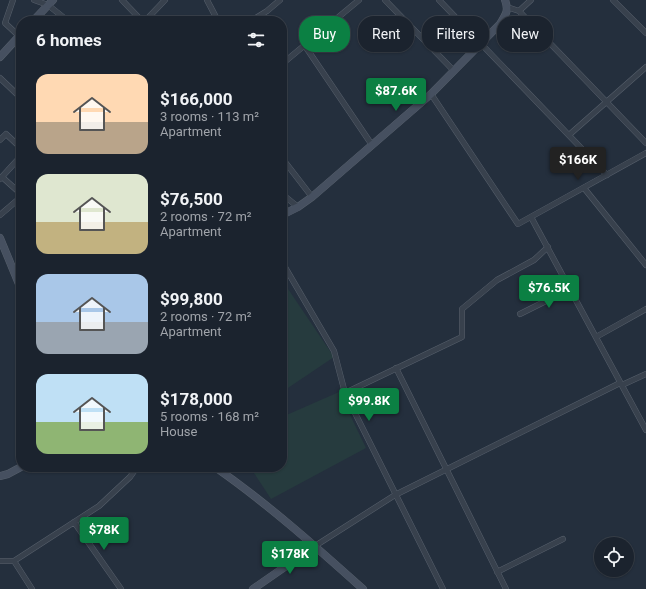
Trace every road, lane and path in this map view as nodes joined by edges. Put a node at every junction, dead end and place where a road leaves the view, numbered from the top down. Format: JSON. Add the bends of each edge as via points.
{"nodes":[{"id":1,"x":13,"y":0,"type":"edge"},
{"id":2,"x":34,"y":0,"type":"edge"},
{"id":3,"x":122,"y":0,"type":"edge"},
{"id":4,"x":164,"y":0,"type":"edge"},
{"id":5,"x":207,"y":0,"type":"edge"},
{"id":6,"x":280,"y":0,"type":"edge"},
{"id":7,"x":359,"y":0,"type":"edge"},
{"id":8,"x":385,"y":0,"type":"edge"},
{"id":9,"x":439,"y":0,"type":"edge"},
{"id":10,"x":531,"y":0,"type":"edge"},
{"id":11,"x":613,"y":0,"type":"edge"},
{"id":12,"x":50,"y":2,"type":"edge"},
{"id":13,"x":506,"y":4,"type":"edge"},
{"id":14,"x":519,"y":11,"type":"junction"},
{"id":15,"x":37,"y":16,"type":"edge"},
{"id":16,"x":63,"y":16,"type":"edge"},
{"id":17,"x":139,"y":16,"type":"edge"},
{"id":18,"x":149,"y":16,"type":"edge"},
{"id":19,"x":215,"y":16,"type":"edge"},
{"id":20,"x":259,"y":16,"type":"edge"},
{"id":21,"x":340,"y":16,"type":"edge"},
{"id":22,"x":455,"y":16,"type":"edge"},
{"id":23,"x":16,"y":33,"type":"edge"},
{"id":24,"x":646,"y":33,"type":"edge"},
{"id":25,"x":489,"y":35,"type":"edge"},
{"id":26,"x":16,"y":40,"type":"edge"},
{"id":27,"x":299,"y":51,"type":"edge"},
{"id":28,"x":489,"y":51,"type":"edge"},
{"id":29,"x":309,"y":52,"type":"edge"},
{"id":30,"x":472,"y":52,"type":"edge"},
{"id":31,"x":0,"y":57,"type":"edge"},
{"id":32,"x":287,"y":60,"type":"edge"},
{"id":33,"x":646,"y":67,"type":"edge"},
{"id":34,"x":454,"y":71,"type":"junction"},
{"id":35,"x":0,"y":78,"type":"edge"},
{"id":36,"x":16,"y":93,"type":"edge"},
{"id":37,"x":431,"y":94,"type":"junction"},
{"id":38,"x":607,"y":102,"type":"junction"},
{"id":39,"x":570,"y":135,"type":"junction"},
{"id":40,"x":0,"y":140,"type":"edge"},
{"id":41,"x":16,"y":143,"type":"edge"},
{"id":42,"x":646,"y":143,"type":"edge"},
{"id":43,"x":372,"y":145,"type":"junction"},
{"id":44,"x":646,"y":153,"type":"edge"},
{"id":45,"x":16,"y":162,"type":"edge"},
{"id":46,"x":287,"y":164,"type":"edge"},
{"id":47,"x":608,"y":175,"type":"junction"},
{"id":48,"x":1,"y":178,"type":"edge"},
{"id":49,"x":584,"y":188,"type":"junction"},
{"id":50,"x":16,"y":190,"type":"edge"},
{"id":51,"x":312,"y":197,"type":"junction"},
{"id":52,"x":287,"y":198,"type":"edge"},
{"id":53,"x":16,"y":201,"type":"edge"},
{"id":54,"x":298,"y":207,"type":"junction"},
{"id":55,"x":287,"y":212,"type":"edge"},
{"id":56,"x":0,"y":215,"type":"edge"},
{"id":57,"x":531,"y":217,"type":"junction"},
{"id":58,"x":1,"y":242,"type":"edge"},
{"id":59,"x":548,"y":247,"type":"junction"},
{"id":60,"x":646,"y":265,"type":"edge"},
{"id":61,"x":287,"y":271,"type":"edge"},
{"id":62,"x":16,"y":277,"type":"edge"},
{"id":63,"x":570,"y":289,"type":"junction"},
{"id":64,"x":646,"y":309,"type":"edge"},
{"id":65,"x":520,"y":314,"type":"dead end"},
{"id":66,"x":596,"y":337,"type":"junction"},
{"id":67,"x":396,"y":368,"type":"junction"},
{"id":68,"x":646,"y":374,"type":"edge"},
{"id":69,"x":621,"y":384,"type":"junction"},
{"id":70,"x":345,"y":393,"type":"junction"},
{"id":71,"x":646,"y":430,"type":"edge"},
{"id":72,"x":446,"y":469,"type":"junction"},
{"id":73,"x":16,"y":470,"type":"edge"},
{"id":74,"x":134,"y":472,"type":"edge"},
{"id":75,"x":222,"y":472,"type":"edge"},
{"id":76,"x":0,"y":476,"type":"edge"},
{"id":77,"x":395,"y":495,"type":"junction"},
{"id":78,"x":74,"y":522,"type":"junction"},
{"id":79,"x":563,"y":539,"type":"dead end"},
{"id":80,"x":315,"y":546,"type":"junction"},
{"id":81,"x":0,"y":561,"type":"edge"},
{"id":82,"x":14,"y":561,"type":"junction"},
{"id":83,"x":497,"y":572,"type":"junction"},
{"id":84,"x":32,"y":589,"type":"edge"},
{"id":85,"x":121,"y":589,"type":"edge"},
{"id":86,"x":254,"y":589,"type":"edge"},
{"id":87,"x":363,"y":589,"type":"edge"},
{"id":88,"x":443,"y":589,"type":"edge"},
{"id":89,"x":506,"y":589,"type":"edge"}],
"edges":[{"from":1,"to":23,"type":"street","via":[[5,23]]},
{"from":2,"to":12,"type":"street"},
{"from":3,"to":17,"type":"street"},
{"from":4,"to":18,"type":"street"},
{"from":5,"to":19,"type":"street"},
{"from":6,"to":20,"type":"street"},
{"from":7,"to":21,"type":"street"},
{"from":8,"to":34,"type":"street"},
{"from":9,"to":22,"type":"street"},
{"from":10,"to":14,"type":"street"},
{"from":11,"to":24,"type":"street"},
{"from":12,"to":15,"type":"street"},
{"from":12,"to":16,"type":"street"},
{"from":13,"to":14,"type":"street"},
{"from":13,"to":25,"type":"street","via":[[506,14]]},
{"from":14,"to":38,"type":"street"},
{"from":26,"to":31,"type":"street"},
{"from":27,"to":32,"type":"street"},
{"from":28,"to":39,"type":"street"},
{"from":29,"to":43,"type":"street"},
{"from":30,"to":34,"type":"street"},
{"from":33,"to":38,"type":"street"},
{"from":34,"to":37,"type":"street"},
{"from":35,"to":36,"type":"street"},
{"from":37,"to":43,"type":"street"},
{"from":37,"to":57,"type":"street","via":[[518,224]]},
{"from":38,"to":39,"type":"street"},
{"from":38,"to":42,"type":"street"},
{"from":39,"to":47,"type":"street"},
{"from":40,"to":41,"type":"street","via":[[6,134]]},
{"from":43,"to":51,"type":"street"},
{"from":44,"to":47,"type":"street"},
{"from":45,"to":48,"type":"street"},
{"from":46,"to":51,"type":"street"},
{"from":47,"to":49,"type":"street"},
{"from":48,"to":50,"type":"street"},
{"from":49,"to":57,"type":"street"},
{"from":49,"to":60,"type":"street"},
{"from":51,"to":54,"type":"street"},
{"from":52,"to":54,"type":"street"},
{"from":53,"to":56,"type":"street"},
{"from":54,"to":55,"type":"street"},
{"from":57,"to":59,"type":"street"},
{"from":58,"to":62,"type":"street"},
{"from":59,"to":63,"type":"street"},
{"from":59,"to":67,"type":"street","via":[[534,260],[497,280],[462,309],[462,337]]},
{"from":61,"to":70,"type":"street","via":[[334,351]]},
{"from":63,"to":65,"type":"street"},
{"from":63,"to":66,"type":"street"},
{"from":64,"to":66,"type":"street"},
{"from":66,"to":69,"type":"street"},
{"from":67,"to":70,"type":"street"},
{"from":67,"to":72,"type":"street"},
{"from":68,"to":69,"type":"street"},
{"from":69,"to":71,"type":"street"},
{"from":69,"to":72,"type":"street"},
{"from":70,"to":77,"type":"street"},
{"from":72,"to":77,"type":"street"},
{"from":72,"to":83,"type":"street"},
{"from":73,"to":76,"type":"street"},
{"from":74,"to":78,"type":"street","via":[[99,506]]},
{"from":75,"to":80,"type":"street"},
{"from":77,"to":80,"type":"street"},
{"from":77,"to":88,"type":"street"},
{"from":78,"to":82,"type":"street"},
{"from":78,"to":85,"type":"street"},
{"from":79,"to":83,"type":"street"},
{"from":80,"to":86,"type":"street"},
{"from":80,"to":87,"type":"street"},
{"from":81,"to":82,"type":"street"},
{"from":82,"to":84,"type":"street"},
{"from":83,"to":89,"type":"street"}]}
